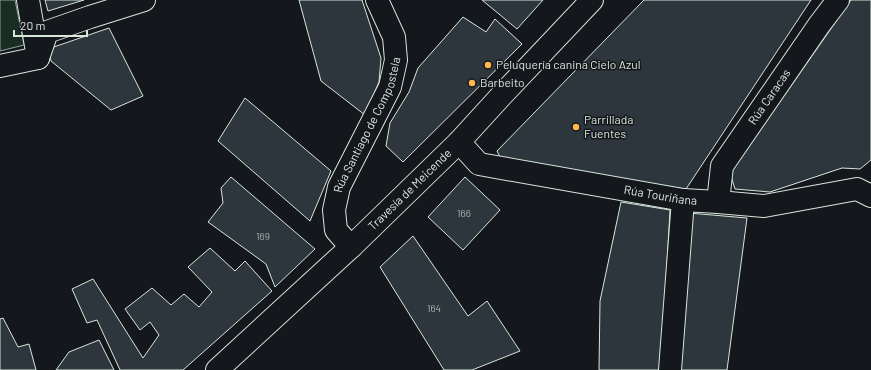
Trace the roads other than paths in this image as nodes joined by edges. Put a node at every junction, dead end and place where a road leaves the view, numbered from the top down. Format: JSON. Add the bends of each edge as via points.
{"nodes":[{"id":1,"x":28,"y":0,"type":"edge"},
{"id":2,"x":144,"y":0,"type":"edge"},
{"id":3,"x":377,"y":0,"type":"edge"},
{"id":4,"x":592,"y":0,"type":"edge"},
{"id":5,"x":838,"y":0,"type":"edge"},
{"id":6,"x":38,"y":58,"type":"junction"},
{"id":7,"x":0,"y":66,"type":"edge"},
{"id":8,"x":459,"y":142,"type":"junction"},
{"id":9,"x":866,"y":188,"type":"edge"},
{"id":10,"x":683,"y":200,"type":"junction"},
{"id":11,"x":718,"y":202,"type":"junction"},
{"id":12,"x":351,"y":247,"type":"junction"},
{"id":13,"x":217,"y":370,"type":"edge"},
{"id":14,"x":670,"y":370,"type":"edge"}],
"edges":[{"from":1,"to":6,"type":"street"},
{"from":2,"to":6,"type":"street","via":[[47,32]]},
{"from":3,"to":12,"type":"street","name":"Rúa Santiago de Compostela","via":[[394,37],[396,60],[390,87],[340,187],[334,210],[336,230]]},
{"from":4,"to":8,"type":"street","name":"Travesía de Meicende"},
{"from":5,"to":11,"type":"street","name":"Rúa Caracas","via":[[722,166]]},
{"from":6,"to":7,"type":"street"},
{"from":8,"to":10,"type":"street","name":"Rúa Touriñana","via":[[479,164]]},
{"from":8,"to":12,"type":"street","name":"Travesía de Meicende"},
{"from":9,"to":11,"type":"street","name":"Rúa Touriñana","via":[[764,206]]},
{"from":10,"to":11,"type":"street","name":"Rúa Touriñana"},
{"from":10,"to":14,"type":"street"},
{"from":12,"to":13,"type":"street","name":"Travesía de Meicende"}]}
